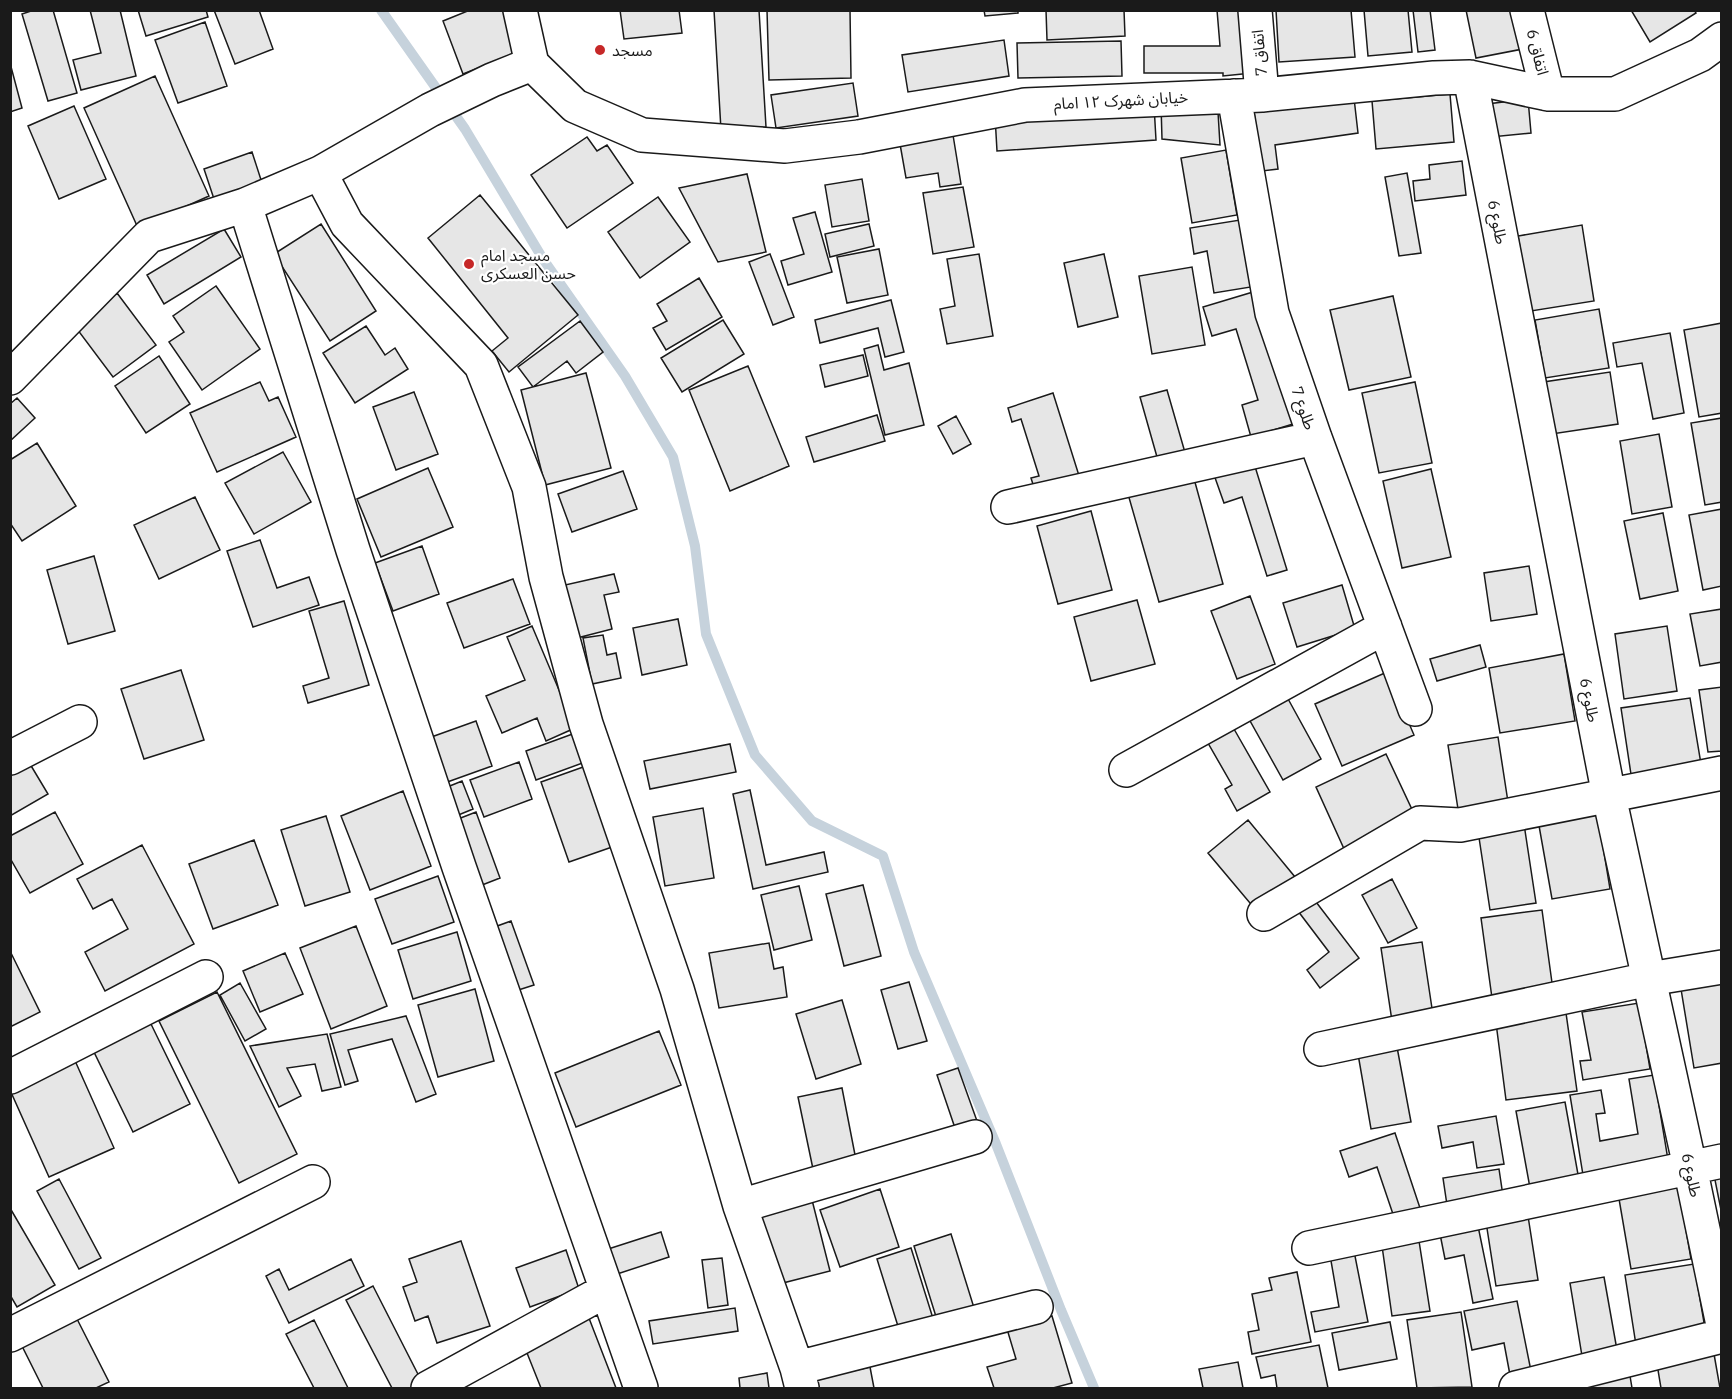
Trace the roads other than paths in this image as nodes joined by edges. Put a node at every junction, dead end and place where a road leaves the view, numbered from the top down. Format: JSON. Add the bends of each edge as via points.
{"nodes":[{"id":1,"x":520,"y":10,"type":"edge"},
{"id":2,"x":1255,"y":10,"type":"edge"},
{"id":3,"x":1527,"y":10,"type":"edge"},
{"id":4,"x":1722,"y":39,"type":"edge"},
{"id":5,"x":532,"y":64,"type":"junction"},
{"id":6,"x":1470,"y":77,"type":"junction"},
{"id":7,"x":1548,"y":94,"type":"junction"},
{"id":8,"x":1248,"y":96,"type":"junction"},
{"id":9,"x":320,"y":173,"type":"junction"},
{"id":10,"x":245,"y":205,"type":"junction"},
{"id":11,"x":10,"y":378,"type":"edge"},
{"id":12,"x":1315,"y":438,"type":"junction"},
{"id":13,"x":1008,"y":507,"type":"dead end"},
{"id":14,"x":1385,"y":627,"type":"junction"},
{"id":15,"x":1415,"y":709,"type":"dead end"},
{"id":16,"x":80,"y":722,"type":"dead end"},
{"id":17,"x":10,"y":758,"type":"edge"},
{"id":18,"x":1126,"y":770,"type":"dead end"},
{"id":19,"x":1722,"y":773,"type":"edge"},
{"id":20,"x":1609,"y":796,"type":"junction"},
{"id":21,"x":1264,"y":914,"type":"dead end"},
{"id":22,"x":1722,"y":968,"type":"edge"},
{"id":23,"x":206,"y":977,"type":"dead end"},
{"id":24,"x":1650,"y":980,"type":"junction"},
{"id":25,"x":1321,"y":1049,"type":"dead end"},
{"id":26,"x":10,"y":1077,"type":"edge"},
{"id":27,"x":975,"y":1137,"type":"dead end"},
{"id":28,"x":1706,"y":1164,"type":"edge"},
{"id":29,"x":314,"y":1182,"type":"dead end"},
{"id":30,"x":740,"y":1206,"type":"junction"},
{"id":31,"x":1309,"y":1248,"type":"dead end"},
{"id":32,"x":605,"y":1291,"type":"junction"},
{"id":33,"x":1036,"y":1307,"type":"dead end"},
{"id":34,"x":1722,"y":1320,"type":"edge"},
{"id":35,"x":10,"y":1335,"type":"edge"},
{"id":36,"x":1722,"y":1336,"type":"edge"},
{"id":37,"x":799,"y":1378,"type":"edge"},
{"id":38,"x":428,"y":1389,"type":"edge"},
{"id":39,"x":641,"y":1389,"type":"edge"},
{"id":40,"x":1516,"y":1389,"type":"edge"}],
"edges":[{"from":1,"to":5,"type":"street"},
{"from":2,"to":8,"type":"street","name":"اتفاق 7"},
{"from":3,"to":7,"type":"street","name":"اتفاق 6"},
{"from":4,"to":7,"type":"street","name":"خیابان شهرک ۱۲ امام","via":[[1700,56],[1615,94]]},
{"from":5,"to":8,"type":"street","name":"خیابان شهرک ۱۲ امام","via":[[574,106],[642,135],[785,146],[859,137],[1025,105]]},
{"from":5,"to":9,"type":"street","via":[[430,110]]},
{"from":6,"to":7,"type":"street","name":"خیابان شهرک ۱۲ امام"},
{"from":6,"to":8,"type":"street","name":"خیابان شهرک ۱۲ امام"},
{"from":6,"to":20,"type":"street","name":"طلوع 6"},
{"from":8,"to":12,"type":"street","name":"طلوع 7","via":[[1272,313]]},
{"from":9,"to":10,"type":"street"},
{"from":9,"to":30,"type":"street","via":[[347,224],[481,365],[529,487],[546,577],[586,724],[677,989]]},
{"from":10,"to":11,"type":"street","via":[[149,236]]},
{"from":10,"to":32,"type":"street","via":[[364,584]]},
{"from":12,"to":13,"type":"street"},
{"from":12,"to":14,"type":"street","name":"طلوع 7"},
{"from":14,"to":15,"type":"street","name":"طلوع 7"},
{"from":14,"to":18,"type":"street"},
{"from":16,"to":17,"type":"street"},
{"from":19,"to":20,"type":"street"},
{"from":20,"to":21,"type":"street","via":[[1461,825],[1420,823]]},
{"from":20,"to":24,"type":"street","name":"طلوع 6"},
{"from":22,"to":24,"type":"street"},
{"from":23,"to":26,"type":"street"},
{"from":24,"to":25,"type":"street"},
{"from":24,"to":28,"type":"street","name":"طلوع 6"},
{"from":27,"to":30,"type":"street"},
{"from":28,"to":31,"type":"street"},
{"from":28,"to":34,"type":"street","name":"طلوع 6"},
{"from":29,"to":35,"type":"street"},
{"from":30,"to":37,"type":"street"},
{"from":32,"to":38,"type":"street"},
{"from":32,"to":39,"type":"street"},
{"from":33,"to":37,"type":"street"},
{"from":36,"to":40,"type":"street"}]}
